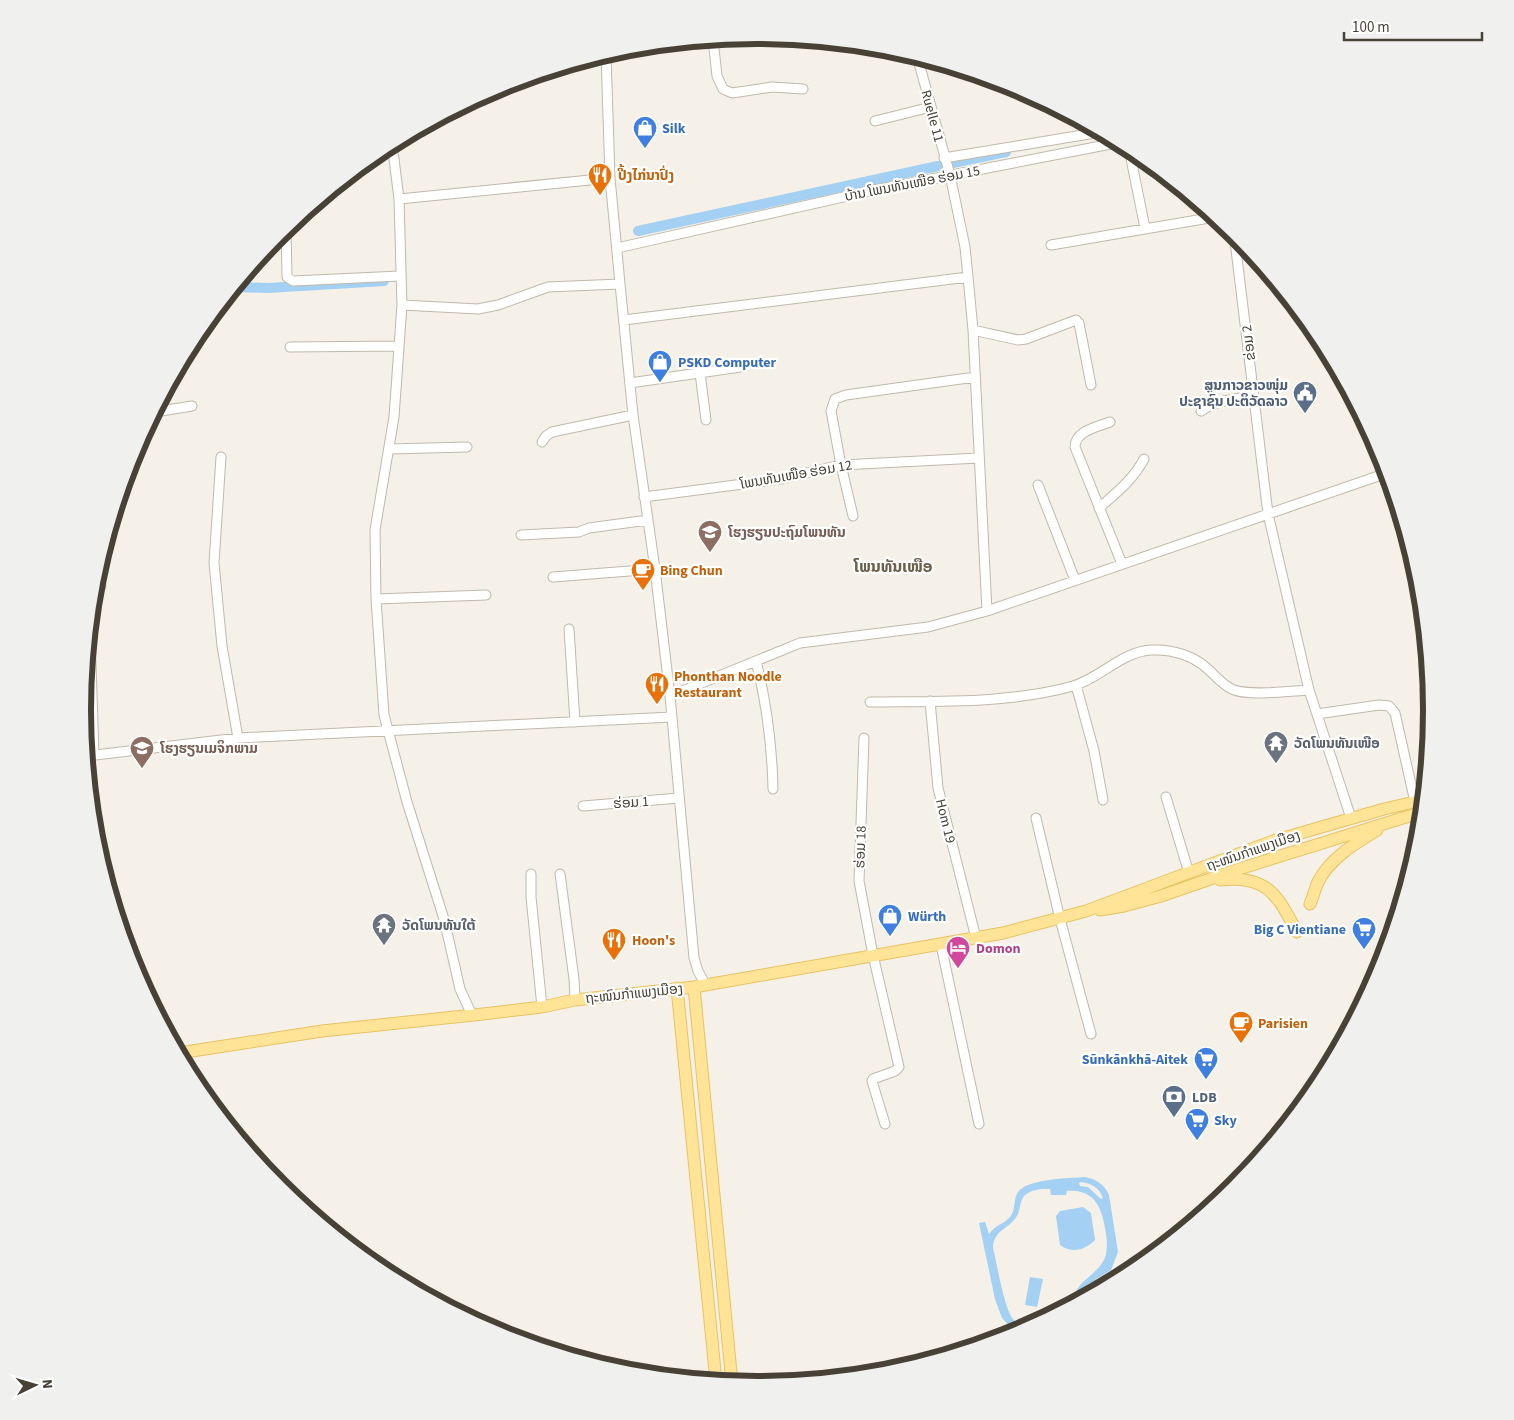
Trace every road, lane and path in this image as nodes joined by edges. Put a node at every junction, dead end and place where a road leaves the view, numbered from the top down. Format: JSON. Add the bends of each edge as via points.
{"nodes":[{"id":1,"x":714,"y":45,"type":"edge"},
{"id":2,"x":606,"y":61,"type":"edge"},
{"id":3,"x":919,"y":64,"type":"edge"},
{"id":4,"x":803,"y":89,"type":"dead end"},
{"id":5,"x":931,"y":107,"type":"junction"},
{"id":6,"x":875,"y":121,"type":"dead end"},
{"id":7,"x":1091,"y":134,"type":"edge"},
{"id":8,"x":1110,"y":145,"type":"edge"},
{"id":9,"x":393,"y":152,"type":"edge"},
{"id":10,"x":944,"y":158,"type":"junction"},
{"id":11,"x":1131,"y":159,"type":"edge"},
{"id":12,"x":950,"y":175,"type":"junction"},
{"id":13,"x":610,"y":178,"type":"junction"},
{"id":14,"x":399,"y":199,"type":"junction"},
{"id":15,"x":1206,"y":218,"type":"edge"},
{"id":16,"x":1145,"y":228,"type":"junction"},
{"id":17,"x":286,"y":239,"type":"edge"},
{"id":18,"x":1051,"y":245,"type":"dead end"},
{"id":19,"x":617,"y":248,"type":"junction"},
{"id":20,"x":1238,"y":249,"type":"edge"},
{"id":21,"x":400,"y":276,"type":"junction"},
{"id":22,"x":968,"y":277,"type":"junction"},
{"id":23,"x":620,"y":284,"type":"junction"},
{"id":24,"x":402,"y":305,"type":"junction"},
{"id":25,"x":624,"y":320,"type":"junction"},
{"id":26,"x":973,"y":330,"type":"junction"},
{"id":27,"x":290,"y":346,"type":"dead end"},
{"id":28,"x":398,"y":346,"type":"junction"},
{"id":29,"x":740,"y":367,"type":"dead end"},
{"id":30,"x":700,"y":373,"type":"junction"},
{"id":31,"x":975,"y":377,"type":"junction"},
{"id":32,"x":630,"y":383,"type":"junction"},
{"id":33,"x":1091,"y":385,"type":"dead end"},
{"id":34,"x":1254,"y":396,"type":"junction"},
{"id":35,"x":192,"y":406,"type":"dead end"},
{"id":36,"x":161,"y":411,"type":"edge"},
{"id":37,"x":1201,"y":411,"type":"dead end"},
{"id":38,"x":633,"y":415,"type":"junction"},
{"id":39,"x":706,"y":420,"type":"dead end"},
{"id":40,"x":1110,"y":422,"type":"dead end"},
{"id":41,"x":542,"y":442,"type":"dead end"},
{"id":42,"x":467,"y":447,"type":"dead end"},
{"id":43,"x":390,"y":449,"type":"junction"},
{"id":44,"x":220,"y":457,"type":"dead end"},
{"id":45,"x":979,"y":458,"type":"junction"},
{"id":46,"x":1144,"y":459,"type":"dead end"},
{"id":47,"x":841,"y":465,"type":"junction"},
{"id":48,"x":1380,"y":475,"type":"edge"},
{"id":49,"x":1038,"y":485,"type":"dead end"},
{"id":50,"x":644,"y":497,"type":"junction"},
{"id":51,"x":1099,"y":508,"type":"junction"},
{"id":52,"x":1268,"y":514,"type":"junction"},
{"id":53,"x":853,"y":516,"type":"dead end"},
{"id":54,"x":648,"y":520,"type":"junction"},
{"id":55,"x":521,"y":535,"type":"dead end"},
{"id":56,"x":1122,"y":564,"type":"junction"},
{"id":57,"x":655,"y":569,"type":"junction"},
{"id":58,"x":553,"y":577,"type":"dead end"},
{"id":59,"x":1075,"y":580,"type":"junction"},
{"id":60,"x":486,"y":595,"type":"dead end"},
{"id":61,"x":376,"y":599,"type":"junction"},
{"id":62,"x":987,"y":611,"type":"junction"},
{"id":63,"x":569,"y":629,"type":"dead end"},
{"id":64,"x":756,"y":660,"type":"junction"},
{"id":65,"x":1076,"y":685,"type":"junction"},
{"id":66,"x":1309,"y":690,"type":"junction"},
{"id":67,"x":670,"y":696,"type":"junction"},
{"id":68,"x":930,"y":701,"type":"junction"},
{"id":69,"x":870,"y":702,"type":"dead end"},
{"id":70,"x":1317,"y":714,"type":"junction"},
{"id":71,"x":672,"y":718,"type":"junction"},
{"id":72,"x":575,"y":722,"type":"junction"},
{"id":73,"x":387,"y":731,"type":"junction"},
{"id":74,"x":238,"y":738,"type":"junction"},
{"id":75,"x":864,"y":738,"type":"dead end"},
{"id":76,"x":92,"y":756,"type":"edge"},
{"id":77,"x":773,"y":789,"type":"dead end"},
{"id":78,"x":1166,"y":797,"type":"dead end"},
{"id":79,"x":1418,"y":797,"type":"edge"},
{"id":80,"x":679,"y":798,"type":"junction"},
{"id":81,"x":1103,"y":800,"type":"dead end"},
{"id":82,"x":1417,"y":801,"type":"edge"},
{"id":83,"x":583,"y":806,"type":"dead end"},
{"id":84,"x":1415,"y":814,"type":"edge"},
{"id":85,"x":1036,"y":818,"type":"dead end"},
{"id":86,"x":1351,"y":818,"type":"junction"},
{"id":87,"x":1389,"y":822,"type":"junction"},
{"id":88,"x":1292,"y":835,"type":"junction"},
{"id":89,"x":1273,"y":841,"type":"junction"},
{"id":90,"x":1296,"y":851,"type":"junction"},
{"id":91,"x":1277,"y":857,"type":"junction"},
{"id":92,"x":1189,"y":873,"type":"junction"},
{"id":93,"x":531,"y":874,"type":"dead end"},
{"id":94,"x":560,"y":874,"type":"dead end"},
{"id":95,"x":1205,"y":881,"type":"junction"},
{"id":96,"x":1310,"y":904,"type":"dead end"},
{"id":97,"x":1086,"y":911,"type":"junction"},
{"id":98,"x":1060,"y":919,"type":"junction"},
{"id":99,"x":1298,"y":932,"type":"dead end"},
{"id":100,"x":976,"y":938,"type":"junction"},
{"id":101,"x":941,"y":945,"type":"junction"},
{"id":102,"x":873,"y":955,"type":"junction"},
{"id":103,"x":700,"y":986,"type":"junction"},
{"id":104,"x":677,"y":988,"type":"junction"},
{"id":105,"x":575,"y":1000,"type":"junction"},
{"id":106,"x":542,"y":1007,"type":"junction"},
{"id":107,"x":472,"y":1015,"type":"junction"},
{"id":108,"x":1091,"y":1034,"type":"dead end"},
{"id":109,"x":186,"y":1052,"type":"edge"},
{"id":110,"x":885,"y":1124,"type":"dead end"},
{"id":111,"x":979,"y":1124,"type":"dead end"},
{"id":112,"x":715,"y":1375,"type":"edge"},
{"id":113,"x":731,"y":1375,"type":"edge"}],
"edges":[{"from":1,"to":4,"type":"street","via":[[722,89],[732,92],[772,87]]},
{"from":2,"to":13,"type":"street"},
{"from":3,"to":5,"type":"street","name":"Ruelle 11"},
{"from":5,"to":6,"type":"street"},
{"from":5,"to":10,"type":"street","name":"Ruelle 11"},
{"from":7,"to":10,"type":"street"},
{"from":8,"to":12,"type":"street","name":"ບ້ານ ໂພນທັນເໜືອ ຮ່ອມ 15"},
{"from":9,"to":14,"type":"street"},
{"from":10,"to":12,"type":"street","name":"Ruelle 11"},
{"from":11,"to":16,"type":"street","name":"ບ້ານ ໂພນທັນເໜືອ ຮ່ອມ 15"},
{"from":12,"to":19,"type":"street","name":"ບ້ານ ໂພນທັນເໜືອ ຮ່ອມ 15"},
{"from":12,"to":22,"type":"street","name":"Ruelle 11"},
{"from":13,"to":14,"type":"street"},
{"from":13,"to":19,"type":"street"},
{"from":14,"to":21,"type":"street"},
{"from":15,"to":16,"type":"street"},
{"from":16,"to":18,"type":"street"},
{"from":17,"to":21,"type":"street","via":[[287,276],[293,281]]},
{"from":19,"to":23,"type":"street"},
{"from":20,"to":34,"type":"street","name":"ຂ່ອມ 2"},
{"from":21,"to":24,"type":"street"},
{"from":22,"to":25,"type":"street"},
{"from":22,"to":26,"type":"street","name":"Ruelle 11"},
{"from":23,"to":24,"type":"street","via":[[548,286],[478,309]]},
{"from":23,"to":25,"type":"street"},
{"from":24,"to":28,"type":"street"},
{"from":25,"to":32,"type":"street"},
{"from":26,"to":31,"type":"street","name":"Ruelle 11"},
{"from":26,"to":33,"type":"street","via":[[1018,340],[1076,320]]},
{"from":27,"to":28,"type":"street"},
{"from":28,"to":43,"type":"street"},
{"from":29,"to":30,"type":"street"},
{"from":30,"to":32,"type":"street"},
{"from":30,"to":39,"type":"street"},
{"from":31,"to":45,"type":"street","name":"Ruelle 11"},
{"from":31,"to":47,"type":"street","via":[[835,399],[831,411]]},
{"from":32,"to":38,"type":"street"},
{"from":34,"to":37,"type":"street","via":[[1218,402]]},
{"from":34,"to":52,"type":"street","name":"ຂ່ອມ 2"},
{"from":35,"to":36,"type":"street"},
{"from":38,"to":41,"type":"street","via":[[552,432]]},
{"from":38,"to":50,"type":"street"},
{"from":40,"to":51,"type":"street","via":[[1081,434],[1075,443]]},
{"from":42,"to":43,"type":"street"},
{"from":43,"to":61,"type":"street","via":[[375,530]]},
{"from":44,"to":74,"type":"street","via":[[214,564],[222,646]]},
{"from":45,"to":47,"type":"street","name":"ໂພນທັນເໜືອ ຮ່ອມ 12"},
{"from":45,"to":62,"type":"street","name":"Ruelle 11"},
{"from":46,"to":51,"type":"street","via":[[1138,472]]},
{"from":47,"to":50,"type":"street","name":"ໂພນທັນເໜືອ ຮ່ອມ 12","via":[[781,479]]},
{"from":47,"to":53,"type":"street"},
{"from":48,"to":52,"type":"street"},
{"from":49,"to":59,"type":"street"},
{"from":50,"to":54,"type":"street"},
{"from":51,"to":56,"type":"street"},
{"from":52,"to":56,"type":"street"},
{"from":52,"to":66,"type":"street","name":"ຂ່ອມ 2"},
{"from":54,"to":55,"type":"street","via":[[579,532]]},
{"from":54,"to":57,"type":"street"},
{"from":56,"to":59,"type":"street"},
{"from":57,"to":58,"type":"street"},
{"from":57,"to":67,"type":"street"},
{"from":59,"to":62,"type":"street"},
{"from":60,"to":61,"type":"street"},
{"from":61,"to":73,"type":"street"},
{"from":62,"to":64,"type":"street","via":[[928,627],[800,643]]},
{"from":63,"to":72,"type":"street"},
{"from":64,"to":67,"type":"street"},
{"from":64,"to":77,"type":"street","via":[[772,748]]},
{"from":65,"to":66,"type":"street","via":[[1122,659],[1149,650],[1160,650],[1191,658],[1232,690],[1245,693]]},
{"from":65,"to":68,"type":"street","via":[[1010,697]]},
{"from":65,"to":81,"type":"street"},
{"from":66,"to":70,"type":"street","name":"ຂ່ອມ 2"},
{"from":67,"to":71,"type":"street"},
{"from":68,"to":69,"type":"street"},
{"from":68,"to":100,"type":"street","name":"Hom 19","via":[[938,788]]},
{"from":70,"to":79,"type":"street","via":[[1379,704],[1389,706],[1395,713]]},
{"from":70,"to":86,"type":"street","name":"ຂ່ອມ 2"},
{"from":71,"to":72,"type":"street"},
{"from":71,"to":80,"type":"street"},
{"from":72,"to":73,"type":"street"},
{"from":73,"to":74,"type":"street"},
{"from":73,"to":107,"type":"street","via":[[444,919],[460,989]]},
{"from":74,"to":76,"type":"street"},
{"from":75,"to":102,"type":"street","name":"ຮ່ອມ 18","via":[[859,881]]},
{"from":78,"to":92,"type":"street"},
{"from":80,"to":83,"type":"street","name":"ຮ່ອມ 1"},
{"from":80,"to":103,"type":"street","via":[[694,958]]},
{"from":82,"to":86,"type":"main road","name":"ຖະໜົນກຳແພງເມືອງ"},
{"from":84,"to":87,"type":"main road","name":"ຖະໜົນກຳແພງເມືອງ"},
{"from":85,"to":98,"type":"street"},
{"from":86,"to":88,"type":"main road","name":"ຖະໜົນກຳແພງເມືອງ"},
{"from":87,"to":90,"type":"main road","name":"ຖະໜົນກຳແພງເມືອງ"},
{"from":87,"to":96,"type":"main road","via":[[1347,849],[1330,866],[1319,881]]},
{"from":88,"to":89,"type":"main road","name":"ຖະໜົນກຳແພງເມືອງ"},
{"from":88,"to":90,"type":"street"},
{"from":89,"to":91,"type":"street"},
{"from":89,"to":92,"type":"main road","name":"ຖະໜົນກຳແພງເມືອງ"},
{"from":90,"to":91,"type":"main road","name":"ຖະໜົນກຳແພງເມືອງ"},
{"from":91,"to":95,"type":"main road","name":"ຖະໜົນກຳແພງເມືອງ"},
{"from":92,"to":97,"type":"main road","name":"ຖະໜົນກຳແພງເມືອງ"},
{"from":93,"to":106,"type":"street"},
{"from":94,"to":105,"type":"street"},
{"from":95,"to":97,"type":"main road","name":"ຖະໜົນກຳແພງເມືອງ","via":[[1124,906]]},
{"from":95,"to":99,"type":"main road","via":[[1243,879],[1268,888],[1277,896]]},
{"from":97,"to":98,"type":"main road","name":"ຖະໜົນກຳແພງເມືອງ"},
{"from":98,"to":100,"type":"main road","name":"ຖະໜົນກຳແພງເມືອງ"},
{"from":98,"to":108,"type":"street"},
{"from":100,"to":101,"type":"main road","name":"ຖະໜົນກຳແພງເມືອງ"},
{"from":101,"to":102,"type":"main road","name":"ຖະໜົນກຳແພງເມືອງ"},
{"from":101,"to":111,"type":"street"},
{"from":102,"to":103,"type":"main road","name":"ຖະໜົນກຳແພງເມືອງ"},
{"from":102,"to":110,"type":"street","name":"ຮ່ອມ 18","via":[[898,1067],[872,1081]]},
{"from":103,"to":104,"type":"main road","name":"ຖະໜົນກຳແພງເມືອງ"},
{"from":103,"to":113,"type":"main road"},
{"from":104,"to":105,"type":"main road","name":"ຖະໜົນກຳແພງເມືອງ"},
{"from":104,"to":112,"type":"main road"},
{"from":105,"to":106,"type":"main road","name":"ຖະໜົນກຳແພງເມືອງ"},
{"from":106,"to":107,"type":"main road","name":"ຖະໜົນກຳແພງເມືອງ"},
{"from":107,"to":109,"type":"main road","name":"ຖະໜົນກຳແພງເມືອງ","via":[[322,1031]]}]}
